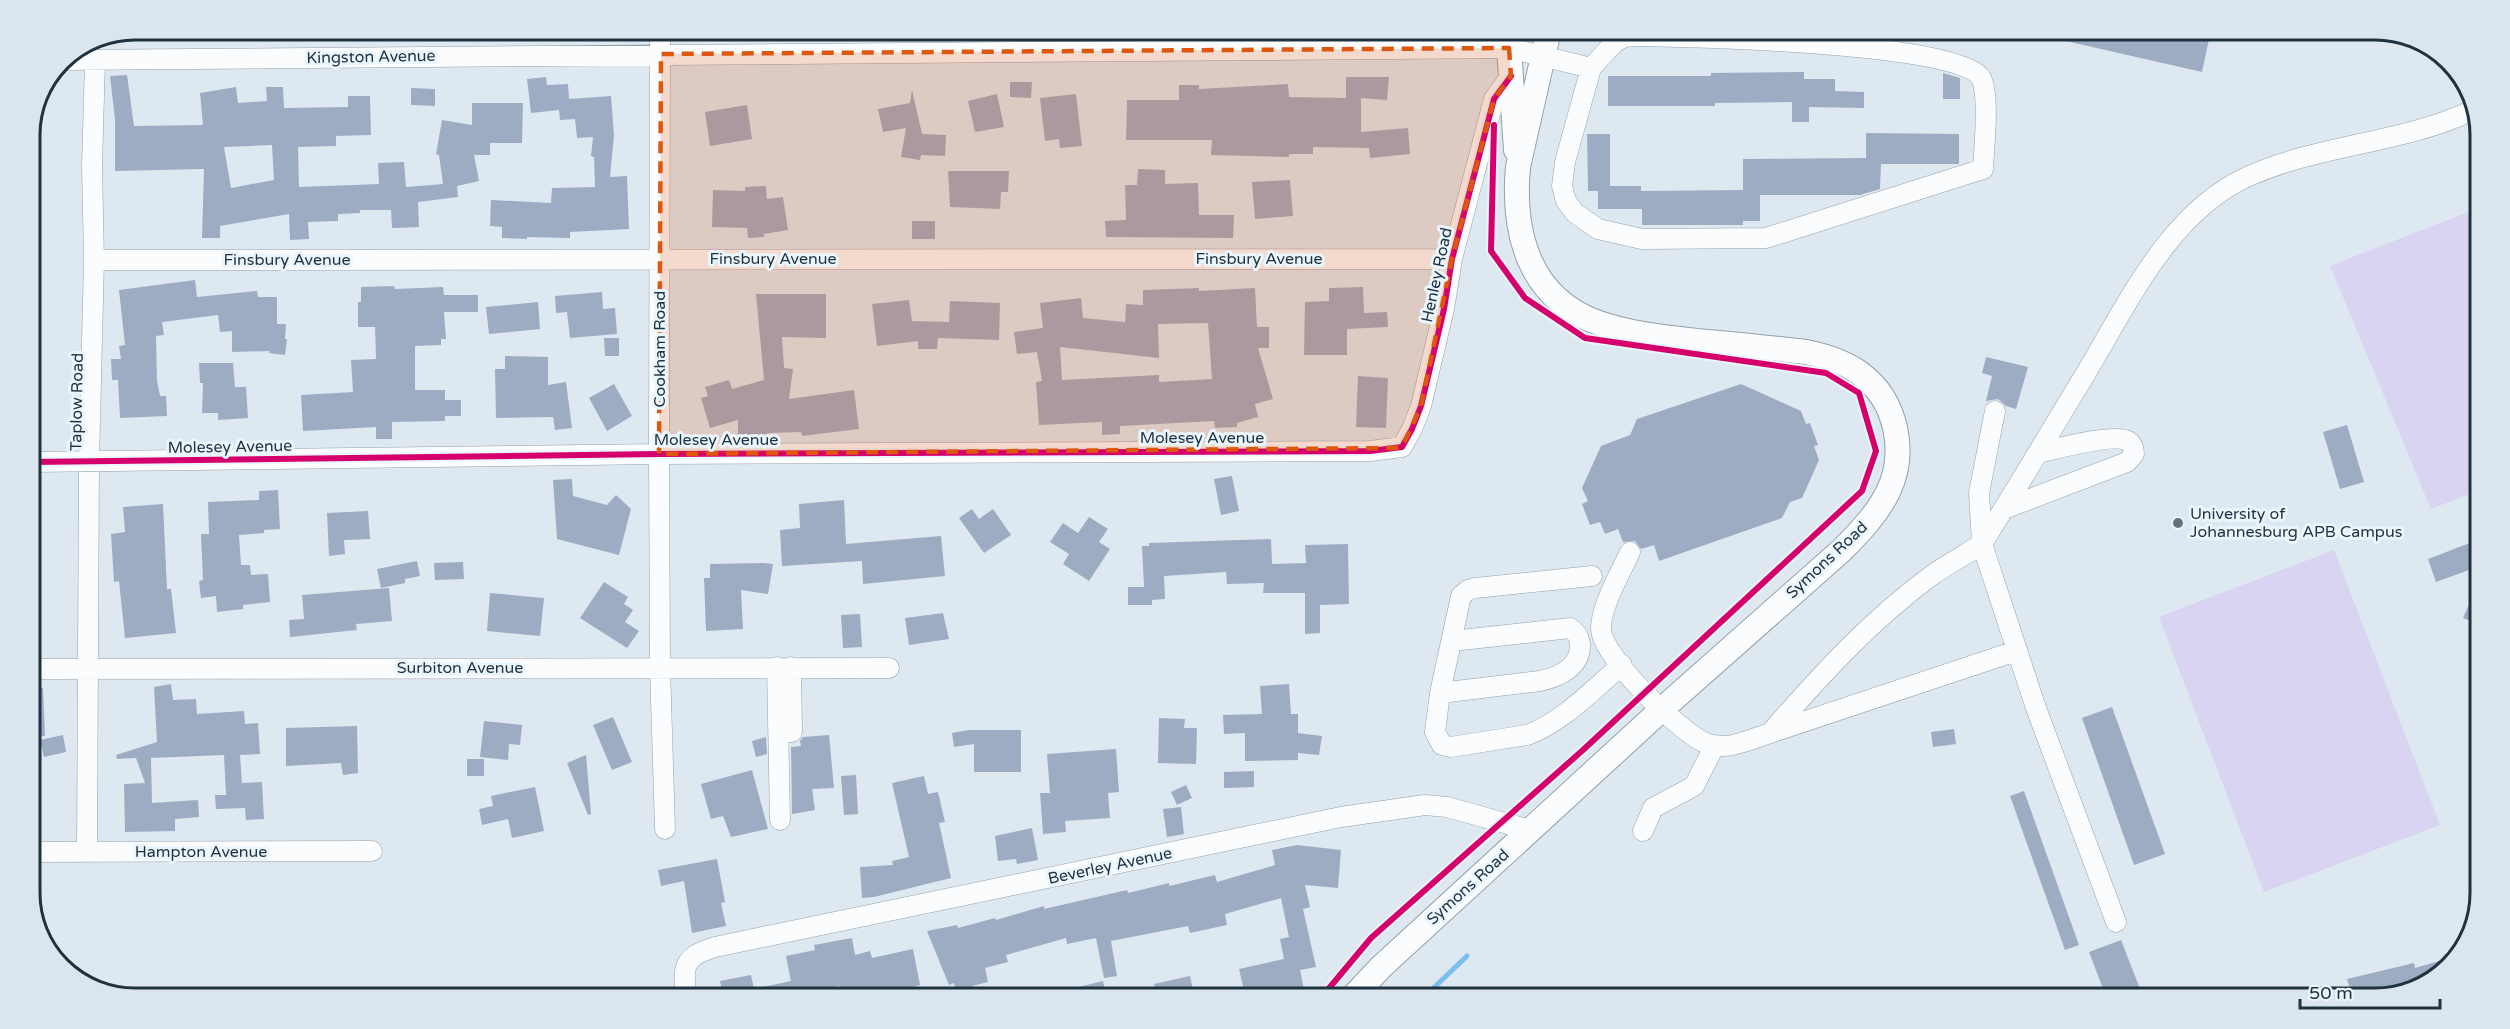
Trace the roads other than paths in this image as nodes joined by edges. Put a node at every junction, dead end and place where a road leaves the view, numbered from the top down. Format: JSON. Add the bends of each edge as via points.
{"nodes":[{"id":1,"x":660,"y":40,"type":"edge"},
{"id":2,"x":1454,"y":40,"type":"edge"},
{"id":3,"x":1511,"y":40,"type":"edge"},
{"id":4,"x":1513,"y":40,"type":"edge"},
{"id":5,"x":1547,"y":40,"type":"edge"},
{"id":6,"x":1619,"y":40,"type":"edge"},
{"id":7,"x":1752,"y":40,"type":"edge"},
{"id":8,"x":661,"y":54,"type":"junction"},
{"id":9,"x":1543,"y":56,"type":"junction"},
{"id":10,"x":78,"y":60,"type":"edge"},
{"id":11,"x":94,"y":60,"type":"junction"},
{"id":12,"x":1591,"y":68,"type":"junction"},
{"id":13,"x":1511,"y":76,"type":"junction"},
{"id":14,"x":2467,"y":113,"type":"edge"},
{"id":15,"x":1518,"y":167,"type":"junction"},
{"id":16,"x":1452,"y":259,"type":"junction"},
{"id":17,"x":94,"y":260,"type":"junction"},
{"id":18,"x":660,"y":260,"type":"junction"},
{"id":19,"x":1995,"y":411,"type":"dead end"},
{"id":20,"x":1402,"y":447,"type":"joint"},
{"id":21,"x":2038,"y":453,"type":"junction"},
{"id":22,"x":659,"y":454,"type":"junction"},
{"id":23,"x":41,"y":462,"type":"edge"},
{"id":24,"x":89,"y":462,"type":"junction"},
{"id":25,"x":2004,"y":508,"type":"junction"},
{"id":26,"x":1982,"y":544,"type":"junction"},
{"id":27,"x":1630,"y":552,"type":"dead end"},
{"id":28,"x":1592,"y":576,"type":"dead end"},
{"id":29,"x":1452,"y":641,"type":"junction"},
{"id":30,"x":2016,"y":651,"type":"junction"},
{"id":31,"x":1622,"y":665,"type":"junction"},
{"id":32,"x":784,"y":667,"type":"junction"},
{"id":33,"x":660,"y":668,"type":"junction"},
{"id":34,"x":889,"y":668,"type":"dead end"},
{"id":35,"x":41,"y":669,"type":"edge"},
{"id":36,"x":88,"y":669,"type":"junction"},
{"id":37,"x":1440,"y":693,"type":"junction"},
{"id":38,"x":1660,"y":711,"type":"junction"},
{"id":39,"x":792,"y":732,"type":"dead end"},
{"id":40,"x":1770,"y":733,"type":"junction"},
{"id":41,"x":1715,"y":745,"type":"junction"},
{"id":42,"x":780,"y":820,"type":"dead end"},
{"id":43,"x":665,"y":829,"type":"dead end"},
{"id":44,"x":1530,"y":830,"type":"junction"},
{"id":45,"x":1643,"y":831,"type":"dead end"},
{"id":46,"x":372,"y":851,"type":"dead end"},
{"id":47,"x":41,"y":852,"type":"edge"},
{"id":48,"x":87,"y":852,"type":"junction"},
{"id":49,"x":2116,"y":922,"type":"dead end"},
{"id":50,"x":686,"y":988,"type":"edge"},
{"id":51,"x":1361,"y":988,"type":"edge"}],
"edges":[{"from":1,"to":8,"type":"street","name":"Cookham Road"},
{"from":2,"to":8,"type":"street","name":"Kingston Avenue"},
{"from":3,"to":13,"type":"main road"},
{"from":4,"to":9,"type":"street","name":"Kingston Avenue"},
{"from":5,"to":9,"type":"main road"},
{"from":6,"to":12,"type":"street"},
{"from":7,"to":12,"type":"street","via":[[1809,42],[1946,59],[1973,69],[1981,77],[1985,96],[1983,169],[1766,238],[1642,239],[1598,229],[1575,213],[1562,186],[1567,153]]},
{"from":8,"to":11,"type":"street","name":"Kingston Avenue"},
{"from":8,"to":18,"type":"street","name":"Cookham Road"},
{"from":9,"to":12,"type":"street","name":"Kingston Avenue"},
{"from":9,"to":15,"type":"main road"},
{"from":10,"to":11,"type":"street","name":"Kingston Avenue"},
{"from":11,"to":17,"type":"street","name":"Taplow Road"},
{"from":13,"to":15,"type":"main road"},
{"from":13,"to":16,"type":"street","name":"Henley Road","via":[[1494,99]]},
{"from":14,"to":21,"type":"street","via":[[2430,128],[2269,168],[2245,178],[2203,207],[2178,232],[2146,275]]},
{"from":15,"to":38,"type":"main road","name":"Symons Road","via":[[1517,216],[1524,250],[1539,278],[1565,305],[1596,323],[1640,334],[1828,357],[1863,375],[1888,409],[1897,431],[1894,477],[1880,507],[1866,525]]},
{"from":16,"to":18,"type":"street","name":"Finsbury Avenue"},
{"from":16,"to":20,"type":"street","name":"Henley Road","via":[[1420,406]]},
{"from":17,"to":18,"type":"street","name":"Finsbury Avenue"},
{"from":17,"to":24,"type":"street","name":"Taplow Road"},
{"from":18,"to":22,"type":"street","name":"Cookham Road"},
{"from":19,"to":26,"type":"street","via":[[1979,493]]},
{"from":20,"to":22,"type":"street","name":"Molesey Avenue","via":[[1370,452]]},
{"from":21,"to":25,"type":"street"},
{"from":21,"to":25,"type":"street","via":[[2116,439],[2128,441],[2134,454],[2127,462]]},
{"from":22,"to":24,"type":"street","name":"Molesey Avenue"},
{"from":22,"to":33,"type":"street","name":"Cookham Road"},
{"from":23,"to":24,"type":"street","name":"Molesey Avenue"},
{"from":24,"to":36,"type":"street","name":"Taplow Road"},
{"from":25,"to":26,"type":"street"},
{"from":26,"to":30,"type":"street"},
{"from":26,"to":40,"type":"street","via":[[1932,575],[1876,621]]},
{"from":27,"to":31,"type":"street","via":[[1600,629]]},
{"from":28,"to":29,"type":"street","via":[[1468,590],[1461,596]]},
{"from":29,"to":37,"type":"street"},
{"from":29,"to":37,"type":"street","via":[[1570,628],[1580,640],[1580,654],[1555,678]]},
{"from":30,"to":40,"type":"street"},
{"from":30,"to":49,"type":"street"},
{"from":31,"to":37,"type":"street","via":[[1538,731],[1451,747],[1442,745],[1435,732]]},
{"from":31,"to":38,"type":"street"},
{"from":32,"to":33,"type":"street","name":"Surbiton Avenue"},
{"from":32,"to":34,"type":"street","name":"Surbiton Avenue"},
{"from":32,"to":39,"type":"street"},
{"from":32,"to":42,"type":"street"},
{"from":33,"to":36,"type":"street","name":"Surbiton Avenue"},
{"from":33,"to":43,"type":"street","name":"Cookham Road"},
{"from":35,"to":36,"type":"street","name":"Surbiton Avenue"},
{"from":36,"to":48,"type":"street","name":"Taplow Road"},
{"from":38,"to":41,"type":"street","via":[[1690,735]]},
{"from":38,"to":44,"type":"main road","name":"Symons Road"},
{"from":40,"to":41,"type":"street","via":[[1730,745]]},
{"from":41,"to":45,"type":"street","via":[[1694,786],[1653,808]]},
{"from":44,"to":50,"type":"street","name":"Beverley Avenue","via":[[1447,807],[1425,805],[1341,817],[715,947],[691,957],[684,975]]},
{"from":44,"to":51,"type":"main road","name":"Symons Road"},
{"from":46,"to":48,"type":"street","name":"Hampton Avenue"},
{"from":47,"to":48,"type":"street","name":"Hampton Avenue"}]}
